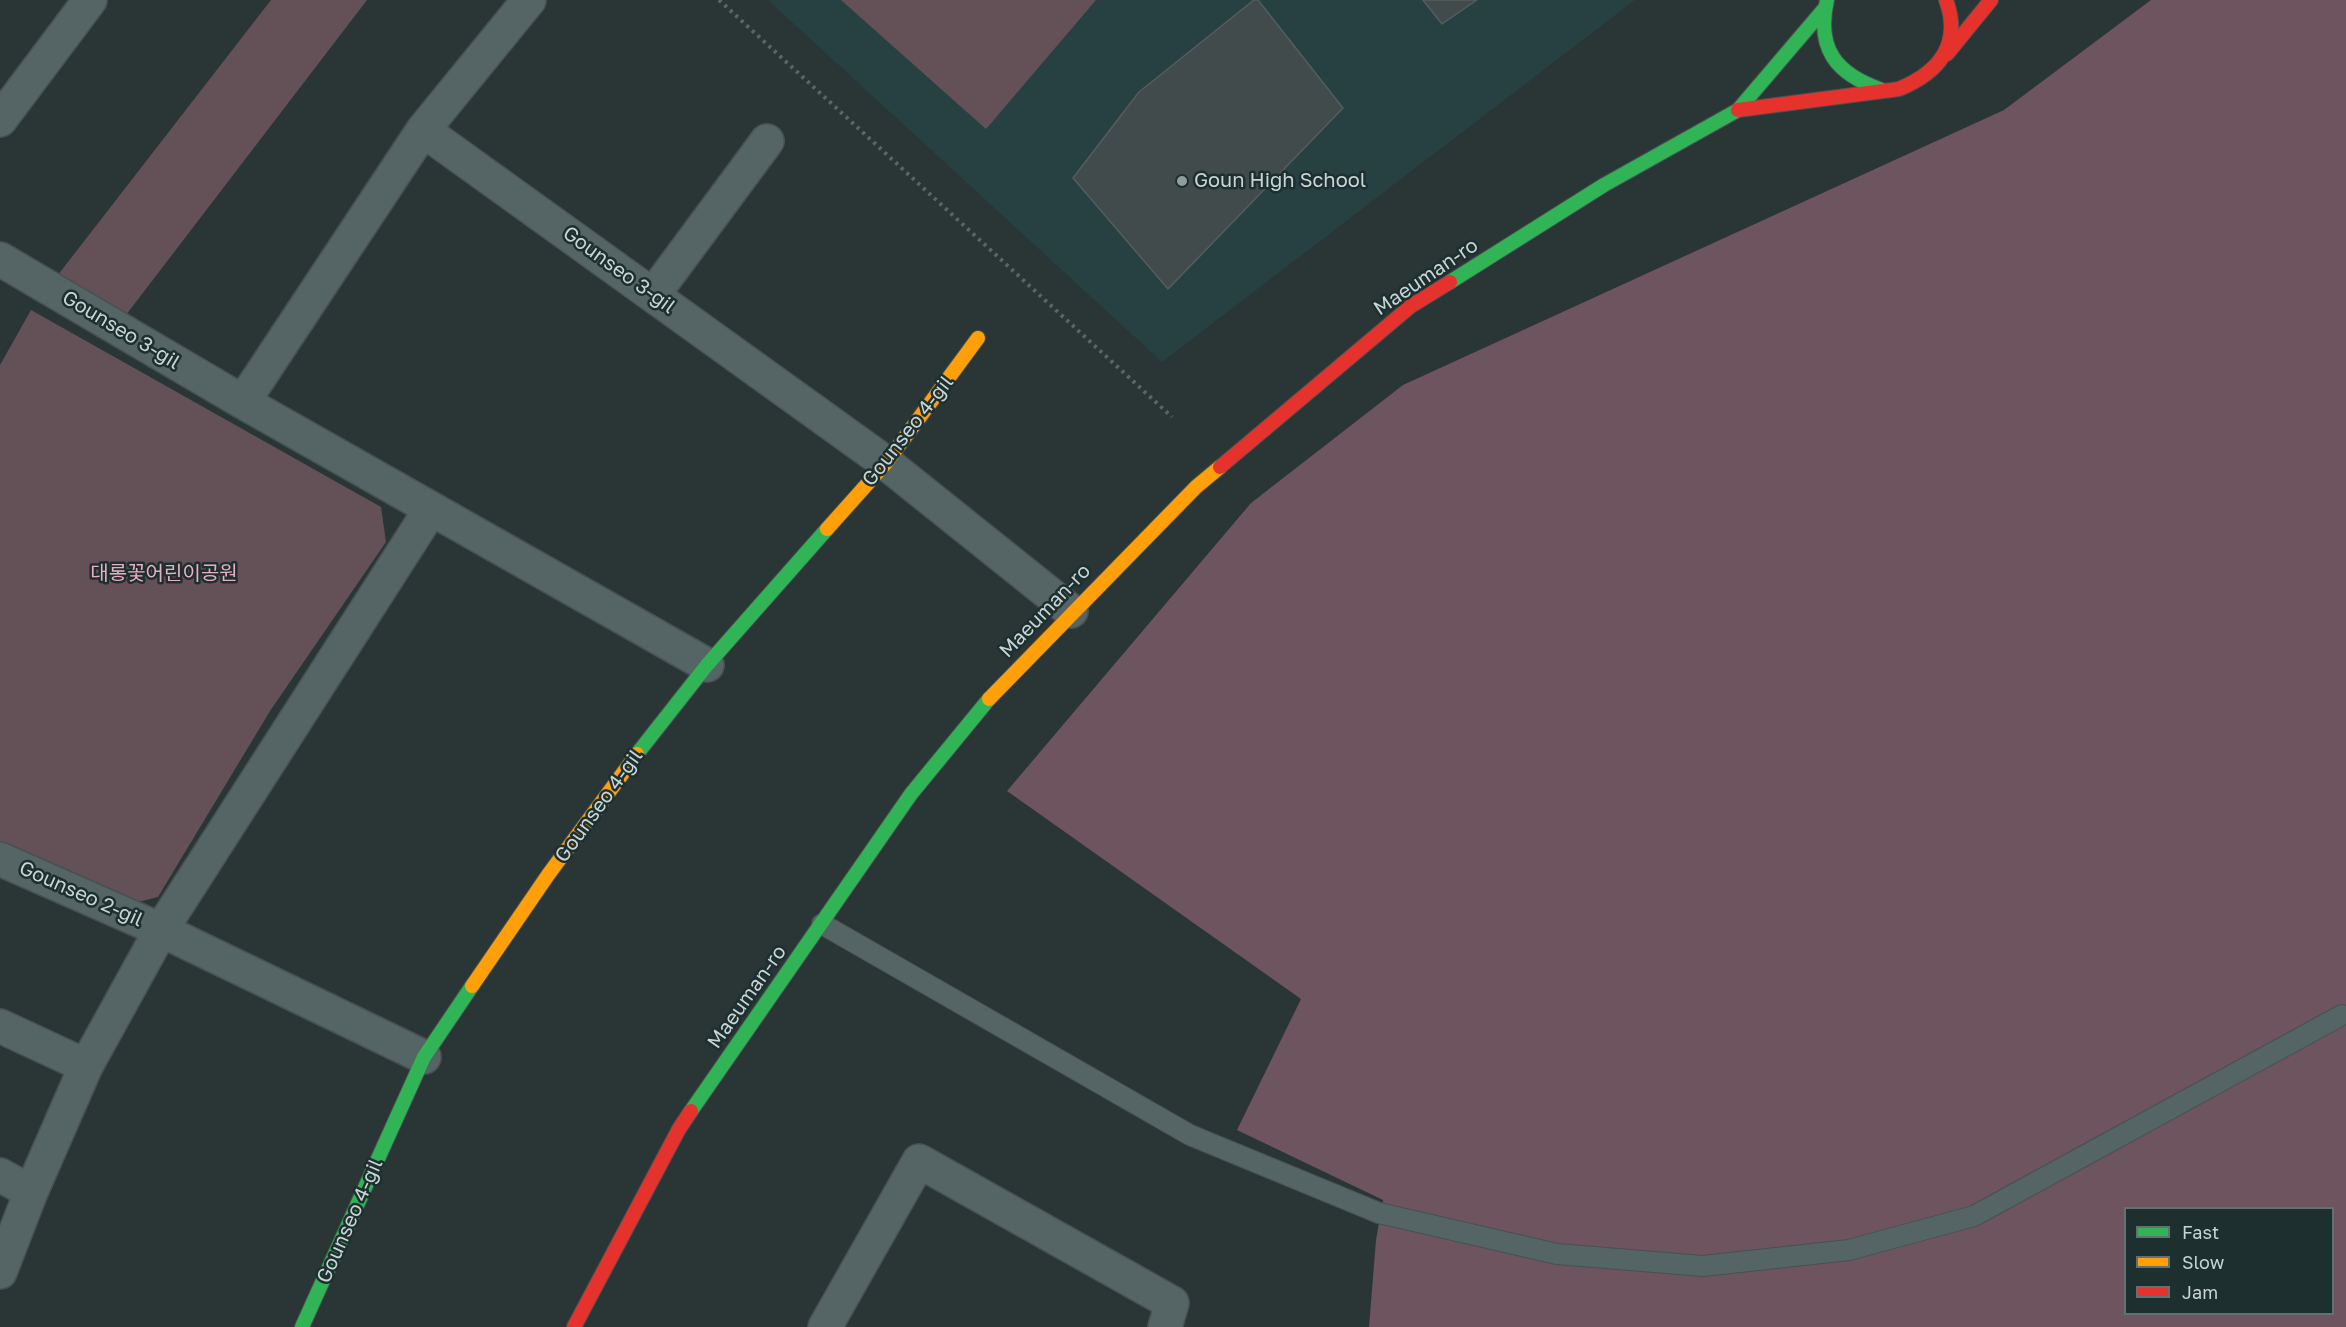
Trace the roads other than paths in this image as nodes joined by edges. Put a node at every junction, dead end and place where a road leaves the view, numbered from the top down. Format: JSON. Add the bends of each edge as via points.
{"nodes":[{"id":1,"x":90,"y":0,"type":"edge"},
{"id":2,"x":529,"y":0,"type":"edge"},
{"id":3,"x":1946,"y":0,"type":"edge"},
{"id":4,"x":1991,"y":0,"type":"edge"},
{"id":5,"x":1826,"y":4,"type":"edge"},
{"id":6,"x":1942,"y":60,"type":"junction"},
{"id":7,"x":1882,"y":90,"type":"junction"},
{"id":8,"x":1738,"y":110,"type":"junction"},
{"id":9,"x":0,"y":120,"type":"edge"},
{"id":10,"x":423,"y":130,"type":"junction"},
{"id":11,"x":767,"y":141,"type":"dead end"},
{"id":12,"x":0,"y":259,"type":"edge"},
{"id":13,"x":653,"y":295,"type":"junction"},
{"id":14,"x":978,"y":338,"type":"dead end"},
{"id":15,"x":243,"y":402,"type":"junction"},
{"id":16,"x":886,"y":463,"type":"junction"},
{"id":17,"x":431,"y":509,"type":"junction"},
{"id":18,"x":1071,"y":611,"type":"junction"},
{"id":19,"x":707,"y":665,"type":"junction"},
{"id":20,"x":0,"y":859,"type":"edge"},
{"id":21,"x":822,"y":924,"type":"junction"},
{"id":22,"x":161,"y":930,"type":"junction"},
{"id":23,"x":2342,"y":1015,"type":"dead end"},
{"id":24,"x":0,"y":1026,"type":"edge"},
{"id":25,"x":424,"y":1057,"type":"junction"},
{"id":26,"x":86,"y":1066,"type":"junction"},
{"id":27,"x":0,"y":1175,"type":"edge"},
{"id":28,"x":31,"y":1192,"type":"junction"},
{"id":29,"x":0,"y":1272,"type":"edge"},
{"id":30,"x":302,"y":1327,"type":"edge"},
{"id":31,"x":574,"y":1327,"type":"edge"},
{"id":32,"x":825,"y":1327,"type":"edge"},
{"id":33,"x":1166,"y":1327,"type":"edge"}],
"edges":[{"from":1,"to":9,"type":"street"},
{"from":2,"to":10,"type":"street"},
{"from":3,"to":6,"type":"street","via":[[1952,24]]},
{"from":4,"to":6,"type":"street"},
{"from":5,"to":7,"type":"street","via":[[1823,31],[1829,52],[1841,71],[1860,84]]},
{"from":5,"to":8,"type":"street"},
{"from":6,"to":7,"type":"street","via":[[1916,83]]},
{"from":7,"to":8,"type":"street"},
{"from":8,"to":18,"type":"street","name":"Maeuman-ro","via":[[1604,185],[1412,306],[1196,487]]},
{"from":10,"to":13,"type":"street","name":"Gounseo 3-gil"},
{"from":10,"to":15,"type":"street"},
{"from":11,"to":13,"type":"street"},
{"from":12,"to":15,"type":"street","name":"Gounseo 3-gil"},
{"from":13,"to":16,"type":"street","name":"Gounseo 3-gil"},
{"from":14,"to":16,"type":"street","name":"Gounseo 4-gil"},
{"from":15,"to":17,"type":"street","name":"Gounseo 3-gil"},
{"from":16,"to":18,"type":"street","name":"Gounseo 3-gil"},
{"from":16,"to":19,"type":"street","name":"Gounseo 4-gil"},
{"from":17,"to":19,"type":"street","name":"Gounseo 3-gil"},
{"from":17,"to":22,"type":"street"},
{"from":18,"to":21,"type":"street","name":"Maeuman-ro","via":[[1002,683],[911,794]]},
{"from":19,"to":25,"type":"street","name":"Gounseo 4-gil","via":[[548,874]]},
{"from":20,"to":22,"type":"street","name":"Gounseo 2-gil"},
{"from":21,"to":23,"type":"lane","via":[[1190,1136],[1379,1213],[1557,1254],[1703,1266],[1850,1250],[1974,1216]]},
{"from":21,"to":31,"type":"street","name":"Maeuman-ro","via":[[679,1129]]},
{"from":22,"to":25,"type":"street","name":"Gounseo 2-gil"},
{"from":22,"to":26,"type":"street"},
{"from":24,"to":26,"type":"street"},
{"from":25,"to":30,"type":"street","name":"Gounseo 4-gil"},
{"from":26,"to":28,"type":"street"},
{"from":27,"to":28,"type":"street"},
{"from":28,"to":29,"type":"street"},
{"from":32,"to":33,"type":"street","via":[[919,1161],[1172,1303]]}]}
